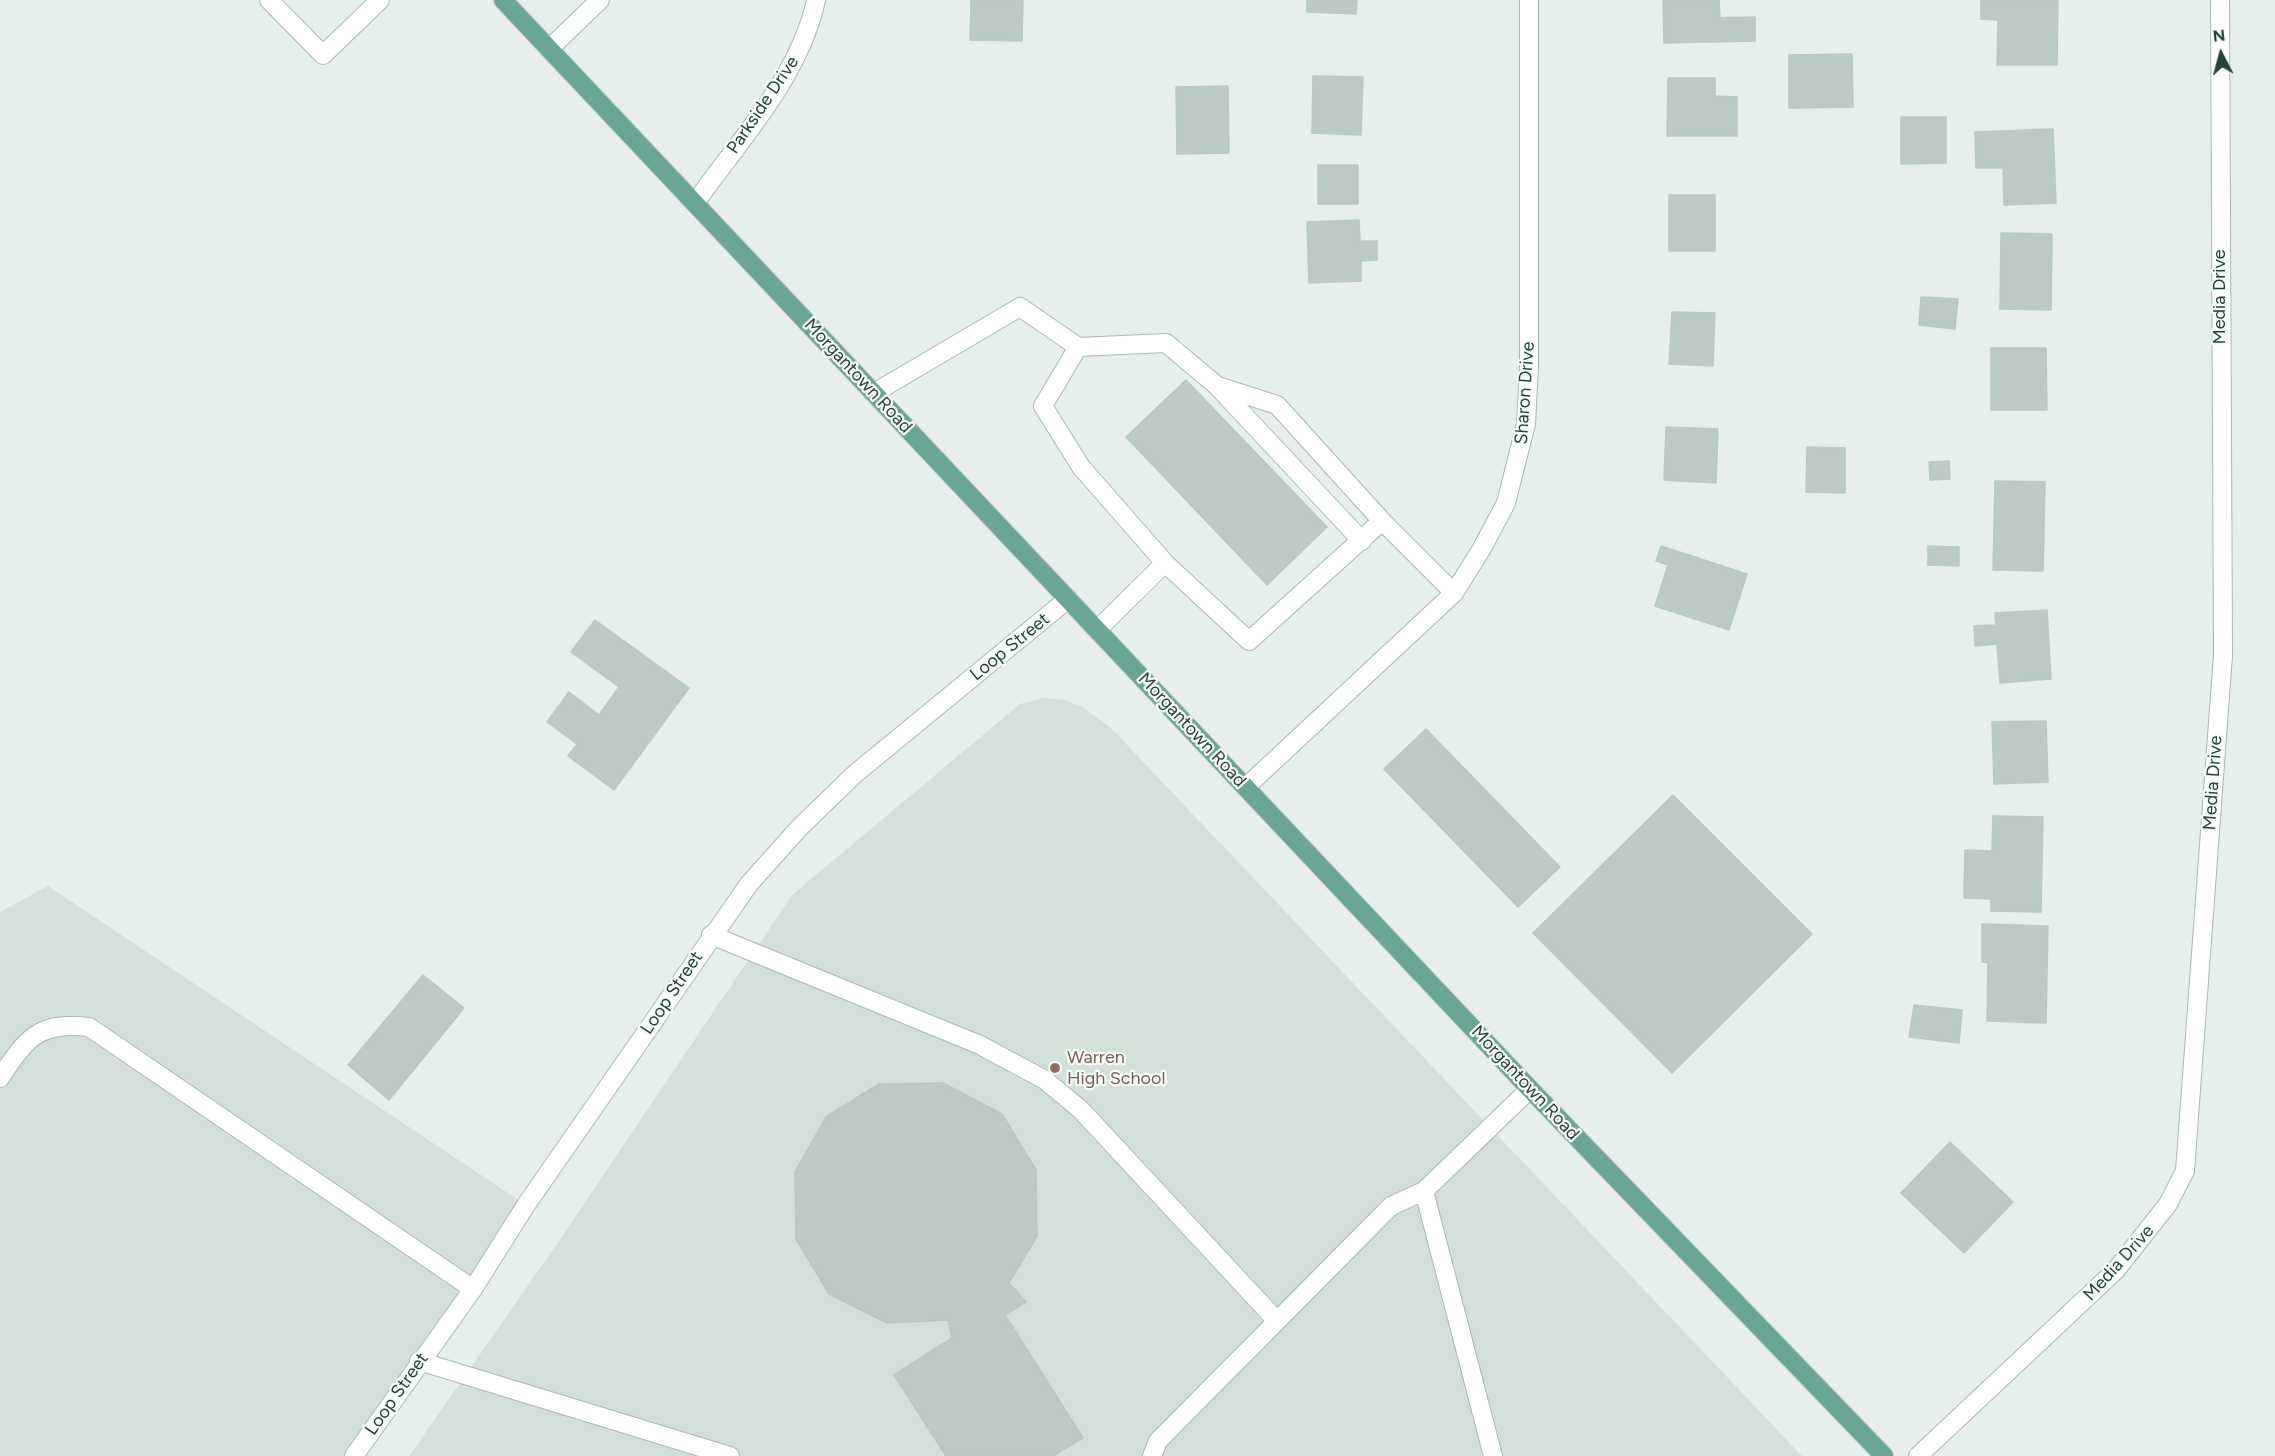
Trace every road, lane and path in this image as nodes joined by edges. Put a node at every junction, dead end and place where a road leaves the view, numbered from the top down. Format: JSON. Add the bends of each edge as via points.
{"nodes":[{"id":1,"x":269,"y":0,"type":"edge"},
{"id":2,"x":380,"y":0,"type":"edge"},
{"id":3,"x":503,"y":0,"type":"edge"},
{"id":4,"x":600,"y":0,"type":"edge"},
{"id":5,"x":816,"y":0,"type":"edge"},
{"id":6,"x":1529,"y":0,"type":"edge"},
{"id":7,"x":2220,"y":0,"type":"edge"},
{"id":8,"x":549,"y":49,"type":"junction"},
{"id":9,"x":695,"y":203,"type":"junction"},
{"id":10,"x":1078,"y":347,"type":"junction"},
{"id":11,"x":1216,"y":385,"type":"junction"},
{"id":12,"x":874,"y":393,"type":"junction"},
{"id":13,"x":1383,"y":520,"type":"junction"},
{"id":14,"x":1362,"y":541,"type":"junction"},
{"id":15,"x":1165,"y":562,"type":"junction"},
{"id":16,"x":1454,"y":593,"type":"junction"},
{"id":17,"x":1068,"y":599,"type":"junction"},
{"id":18,"x":1097,"y":630,"type":"junction"},
{"id":19,"x":1246,"y":788,"type":"junction"},
{"id":20,"x":711,"y":935,"type":"junction"},
{"id":21,"x":0,"y":1078,"type":"edge"},
{"id":22,"x":1530,"y":1089,"type":"junction"},
{"id":23,"x":1424,"y":1191,"type":"junction"},
{"id":24,"x":473,"y":1288,"type":"junction"},
{"id":25,"x":1277,"y":1321,"type":"junction"},
{"id":26,"x":419,"y":1361,"type":"junction"},
{"id":27,"x":354,"y":1456,"type":"edge"},
{"id":28,"x":730,"y":1456,"type":"edge"},
{"id":29,"x":1152,"y":1456,"type":"edge"},
{"id":30,"x":1493,"y":1456,"type":"edge"},
{"id":31,"x":1884,"y":1456,"type":"edge"},
{"id":32,"x":1918,"y":1456,"type":"edge"}],
"edges":[{"from":1,"to":2,"type":"street","via":[[323,56]]},
{"from":3,"to":8,"type":"main road","name":"Morgantown Road"},
{"from":4,"to":8,"type":"street"},
{"from":5,"to":9,"type":"street","name":"Parkside Drive","via":[[803,45],[790,70]]},
{"from":6,"to":16,"type":"street","name":"Sharon Drive","via":[[1526,424],[1506,503]]},
{"from":7,"to":32,"type":"street","name":"Media Drive","via":[[2223,655],[2185,1171],[2168,1204],[2116,1270]]},
{"from":8,"to":9,"type":"main road","name":"Morgantown Road"},
{"from":9,"to":12,"type":"main road","name":"Morgantown Road"},
{"from":10,"to":11,"type":"street","via":[[1166,343]]},
{"from":10,"to":12,"type":"street","via":[[1020,307]]},
{"from":10,"to":15,"type":"street","via":[[1043,406],[1081,467]]},
{"from":11,"to":13,"type":"street","via":[[1277,405]]},
{"from":11,"to":14,"type":"street"},
{"from":12,"to":17,"type":"main road","name":"Morgantown Road"},
{"from":13,"to":14,"type":"street"},
{"from":13,"to":16,"type":"street"},
{"from":14,"to":15,"type":"street","via":[[1249,641]]},
{"from":15,"to":18,"type":"street"},
{"from":16,"to":19,"type":"street","name":"Sharon Drive"},
{"from":17,"to":18,"type":"main road","name":"Morgantown Road"},
{"from":17,"to":20,"type":"street","name":"Loop Street","via":[[856,773],[800,826]]},
{"from":18,"to":19,"type":"main road","name":"Morgantown Road"},
{"from":19,"to":22,"type":"main road","name":"Morgantown Road"},
{"from":20,"to":24,"type":"street","name":"Loop Street"},
{"from":20,"to":25,"type":"street","via":[[980,1045],[1045,1080],[1081,1110]]},
{"from":21,"to":24,"type":"street","via":[[22,1045],[43,1031],[65,1024],[89,1027]]},
{"from":22,"to":23,"type":"street"},
{"from":22,"to":31,"type":"main road","name":"Morgantown Road"},
{"from":23,"to":25,"type":"street","via":[[1390,1206]]},
{"from":23,"to":30,"type":"street"},
{"from":24,"to":26,"type":"street","name":"Loop Street"},
{"from":25,"to":29,"type":"street","via":[[1158,1442]]},
{"from":26,"to":27,"type":"street","name":"Loop Street"},
{"from":26,"to":28,"type":"street"}]}
